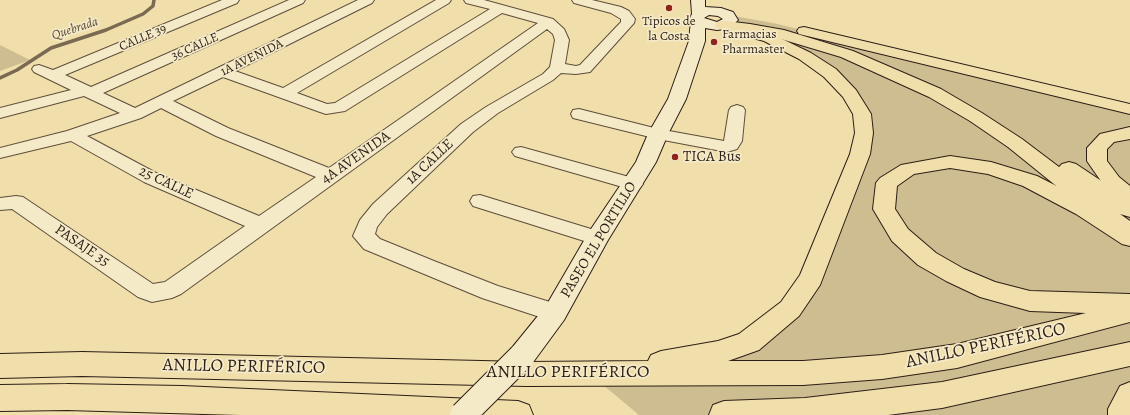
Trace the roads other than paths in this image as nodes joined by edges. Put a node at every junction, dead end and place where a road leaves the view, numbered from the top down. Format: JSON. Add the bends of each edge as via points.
{"nodes":[{"id":1,"x":298,"y":0,"type":"edge"},
{"id":2,"x":368,"y":0,"type":"edge"},
{"id":3,"x":446,"y":0,"type":"edge"},
{"id":4,"x":470,"y":0,"type":"edge"},
{"id":5,"x":578,"y":0,"type":"edge"},
{"id":6,"x":703,"y":0,"type":"edge"},
{"id":7,"x":227,"y":1,"type":"edge"},
{"id":8,"x":501,"y":8,"type":"junction"},
{"id":9,"x":698,"y":11,"type":"edge"},
{"id":10,"x":723,"y":21,"type":"junction"},
{"id":11,"x":548,"y":22,"type":"junction"},
{"id":12,"x":804,"y":31,"type":"junction"},
{"id":13,"x":697,"y":41,"type":"junction"},
{"id":14,"x":557,"y":68,"type":"junction"},
{"id":15,"x":223,"y":72,"type":"junction"},
{"id":16,"x":88,"y":92,"type":"junction"},
{"id":17,"x":284,"y":94,"type":"junction"},
{"id":18,"x":162,"y":102,"type":"junction"},
{"id":19,"x":1130,"y":109,"type":"edge"},
{"id":20,"x":737,"y":110,"type":"dead end"},
{"id":21,"x":0,"y":113,"type":"edge"},
{"id":22,"x":135,"y":114,"type":"junction"},
{"id":23,"x":580,"y":114,"type":"dead end"},
{"id":24,"x":1130,"y":133,"type":"edge"},
{"id":25,"x":658,"y":134,"type":"junction"},
{"id":26,"x":73,"y":135,"type":"junction"},
{"id":27,"x":521,"y":152,"type":"dead end"},
{"id":28,"x":0,"y":153,"type":"edge"},
{"id":29,"x":331,"y":176,"type":"junction"},
{"id":30,"x":633,"y":184,"type":"junction"},
{"id":31,"x":1130,"y":198,"type":"edge"},
{"id":32,"x":480,"y":201,"type":"dead end"},
{"id":33,"x":0,"y":204,"type":"edge"},
{"id":34,"x":1130,"y":210,"type":"edge"},
{"id":35,"x":261,"y":225,"type":"junction"},
{"id":36,"x":1130,"y":233,"type":"edge"},
{"id":37,"x":597,"y":238,"type":"junction"},
{"id":38,"x":1130,"y":238,"type":"edge"},
{"id":39,"x":164,"y":292,"type":"joint"},
{"id":40,"x":1130,"y":304,"type":"edge"},
{"id":41,"x":555,"y":312,"type":"junction"},
{"id":42,"x":1130,"y":312,"type":"edge"},
{"id":43,"x":1130,"y":354,"type":"edge"},
{"id":44,"x":0,"y":366,"type":"edge"},
{"id":45,"x":590,"y":374,"type":"junction"},
{"id":46,"x":1130,"y":395,"type":"edge"},
{"id":47,"x":0,"y":398,"type":"edge"},
{"id":48,"x":464,"y":415,"type":"edge"},
{"id":49,"x":518,"y":415,"type":"edge"},
{"id":50,"x":724,"y":415,"type":"edge"},
{"id":51,"x":1123,"y":415,"type":"edge"}],
"edges":[{"from":1,"to":16,"type":"street","name":"36 CALLE"},
{"from":2,"to":15,"type":"street","name":"1A AVENIDA"},
{"from":3,"to":17,"type":"street"},
{"from":4,"to":8,"type":"street"},
{"from":5,"to":14,"type":"street","via":[[616,10],[628,19],[627,24],[585,69]]},
{"from":6,"to":10,"type":"main road"},
{"from":7,"to":16,"type":"street","name":"CALLE 39","via":[[46,72]]},
{"from":8,"to":11,"type":"street"},
{"from":8,"to":17,"type":"street","via":[[339,108],[326,109]]},
{"from":9,"to":10,"type":"main road","via":[[708,11]]},
{"from":9,"to":13,"type":"main road","name":"PASEO EL PORTILLO"},
{"from":10,"to":12,"type":"main road","via":[[773,23]]},
{"from":10,"to":13,"type":"main road"},
{"from":10,"to":36,"type":"main road","via":[[784,35],[847,54],[935,93],[1015,143]]},
{"from":10,"to":45,"type":"main road","via":[[769,38],[805,56],[830,73],[850,94],[862,114],[864,133],[860,154],[811,278],[790,309],[750,342],[718,353]]},
{"from":11,"to":14,"type":"street","via":[[559,32],[562,40]]},
{"from":11,"to":29,"type":"street","name":"4A AVENIDA"},
{"from":12,"to":19,"type":"main road"},
{"from":12,"to":34,"type":"main road","via":[[856,48],[945,87],[992,114]]},
{"from":13,"to":25,"type":"main road","name":"PASEO EL PORTILLO","via":[[677,99]]},
{"from":14,"to":41,"type":"street","name":"1A CALLE","via":[[548,77],[467,128],[380,208],[367,225],[364,236],[372,244],[426,267],[490,292]]},
{"from":15,"to":17,"type":"street"},
{"from":15,"to":18,"type":"street","name":"1A AVENIDA"},
{"from":16,"to":21,"type":"street","name":"36 CALLE"},
{"from":16,"to":22,"type":"street"},
{"from":18,"to":22,"type":"street","name":"1A AVENIDA"},
{"from":18,"to":29,"type":"street","via":[[222,132]]},
{"from":20,"to":25,"type":"street","via":[[732,145],[727,147]]},
{"from":22,"to":26,"type":"street","name":"1A AVENIDA"},
{"from":23,"to":25,"type":"street"},
{"from":24,"to":31,"type":"main road","via":[[1107,138],[1097,148],[1096,161],[1112,182]]},
{"from":25,"to":30,"type":"main road","name":"PASEO EL PORTILLO"},
{"from":26,"to":28,"type":"street","name":"1A AVENIDA"},
{"from":26,"to":35,"type":"street","name":"25 CALLE","via":[[151,178]]},
{"from":27,"to":30,"type":"street"},
{"from":29,"to":35,"type":"street","name":"4A AVENIDA"},
{"from":30,"to":37,"type":"main road","name":"PASEO EL PORTILLO"},
{"from":32,"to":37,"type":"street"},
{"from":33,"to":39,"type":"street","name":"PASAJE 35","via":[[16,202],[146,291]]},
{"from":35,"to":39,"type":"street","name":"4A AVENIDA"},
{"from":37,"to":41,"type":"main road","name":"PASEO EL PORTILLO"},
{"from":38,"to":40,"type":"main road","via":[[1084,209],[1030,181],[991,168],[950,162],[908,169],[887,182],[884,209],[900,235],[927,259],[955,275],[989,290],[1030,301]]},
{"from":41,"to":48,"type":"main road","name":"PASEO EL PORTILLO","bridge":true,"via":[[521,357]]},
{"from":42,"to":45,"type":"main road","name":"ANILLO PERIFÉRICO","via":[[957,356],[882,367],[803,373]]},
{"from":43,"to":50,"type":"main road","via":[[942,395],[805,412]]},
{"from":44,"to":45,"type":"main road","name":"ANILLO PERIFÉRICO","via":[[90,364]]},
{"from":46,"to":51,"type":"main road"},
{"from":47,"to":49,"type":"main road","name":"ANILLO PERIFÉRICO","via":[[182,399]]}]}
